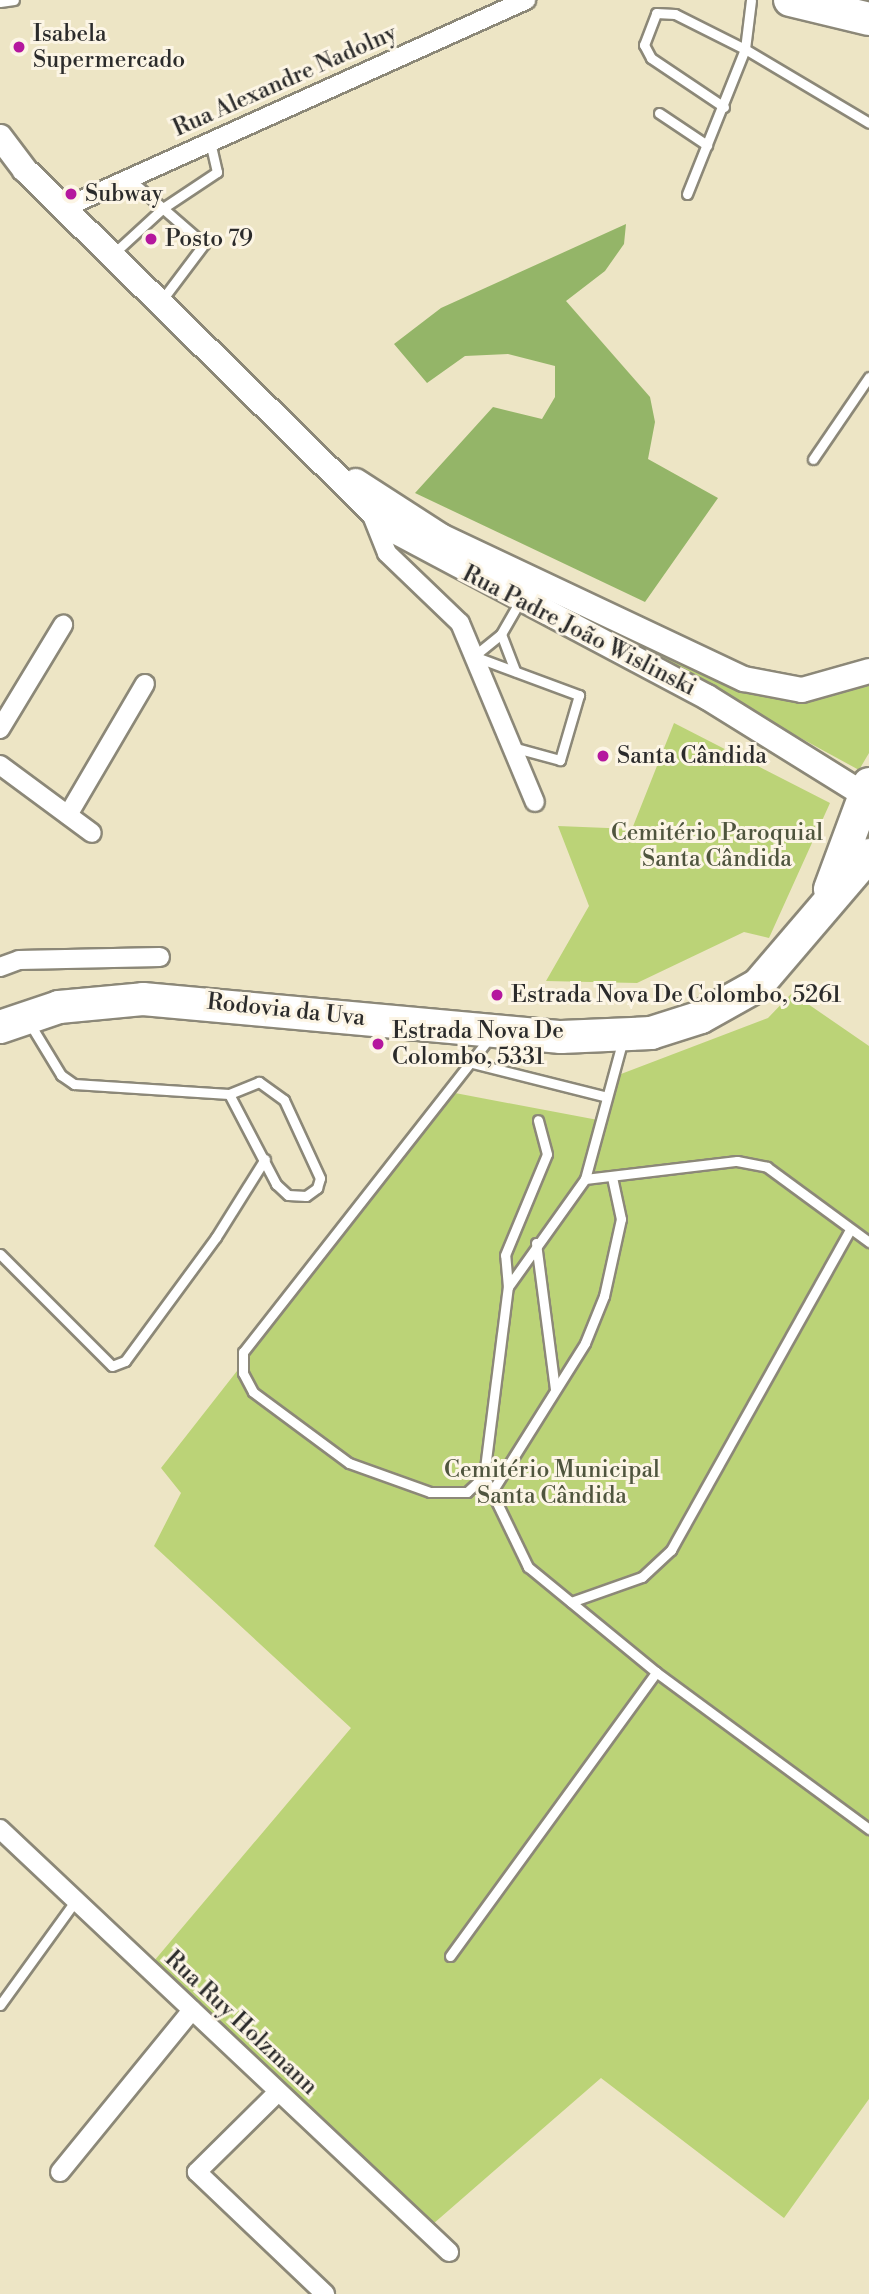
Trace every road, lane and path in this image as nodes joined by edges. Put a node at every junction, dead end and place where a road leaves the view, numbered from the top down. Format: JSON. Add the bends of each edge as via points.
{"nodes":[{"id":1,"x":14,"y":0,"type":"edge"},
{"id":2,"x":526,"y":0,"type":"edge"},
{"id":3,"x":751,"y":0,"type":"edge"},
{"id":4,"x":790,"y":0,"type":"edge"},
{"id":5,"x":0,"y":2,"type":"edge"},
{"id":6,"x":869,"y":19,"type":"edge"},
{"id":7,"x":745,"y":49,"type":"junction"},
{"id":8,"x":724,"y":107,"type":"junction"},
{"id":9,"x":659,"y":113,"type":"dead end"},
{"id":10,"x":869,"y":123,"type":"edge"},
{"id":11,"x":0,"y":137,"type":"edge"},
{"id":12,"x":210,"y":142,"type":"junction"},
{"id":13,"x":708,"y":145,"type":"junction"},
{"id":14,"x":0,"y":155,"type":"edge"},
{"id":15,"x":25,"y":170,"type":"junction"},
{"id":16,"x":128,"y":178,"type":"junction"},
{"id":17,"x":687,"y":194,"type":"dead end"},
{"id":18,"x":64,"y":208,"type":"junction"},
{"id":19,"x":163,"y":208,"type":"junction"},
{"id":20,"x":112,"y":255,"type":"junction"},
{"id":21,"x":160,"y":302,"type":"junction"},
{"id":22,"x":869,"y":377,"type":"edge"},
{"id":23,"x":310,"y":449,"type":"junction"},
{"id":24,"x":813,"y":459,"type":"dead end"},
{"id":25,"x":371,"y":513,"type":"junction"},
{"id":26,"x":520,"y":601,"type":"junction"},
{"id":27,"x":63,"y":625,"type":"dead end"},
{"id":28,"x":631,"y":626,"type":"junction"},
{"id":29,"x":501,"y":634,"type":"junction"},
{"id":30,"x":474,"y":656,"type":"junction"},
{"id":31,"x":869,"y":671,"type":"edge"},
{"id":32,"x":516,"y":672,"type":"junction"},
{"id":33,"x":145,"y":684,"type":"dead end"},
{"id":34,"x":0,"y":729,"type":"edge"},
{"id":35,"x":512,"y":747,"type":"junction"},
{"id":36,"x":0,"y":765,"type":"edge"},
{"id":37,"x":867,"y":792,"type":"edge"},
{"id":38,"x":535,"y":802,"type":"dead end"},
{"id":39,"x":68,"y":815,"type":"junction"},
{"id":40,"x":92,"y":833,"type":"dead end"},
{"id":41,"x":869,"y":855,"type":"edge"},
{"id":42,"x":822,"y":910,"type":"junction"},
{"id":43,"x":160,"y":957,"type":"dead end"},
{"id":44,"x":0,"y":967,"type":"edge"},
{"id":45,"x":13,"y":1022,"type":"edge"},
{"id":46,"x":495,"y":1031,"type":"junction"},
{"id":47,"x":624,"y":1037,"type":"junction"},
{"id":48,"x":472,"y":1063,"type":"junction"},
{"id":49,"x":229,"y":1094,"type":"junction"},
{"id":50,"x":603,"y":1096,"type":"junction"},
{"id":51,"x":538,"y":1120,"type":"dead end"},
{"id":52,"x":265,"y":1159,"type":"junction"},
{"id":53,"x":612,"y":1177,"type":"junction"},
{"id":54,"x":585,"y":1179,"type":"junction"},
{"id":55,"x":849,"y":1231,"type":"junction"},
{"id":56,"x":869,"y":1242,"type":"edge"},
{"id":57,"x":536,"y":1243,"type":"junction"},
{"id":58,"x":0,"y":1254,"type":"edge"},
{"id":59,"x":508,"y":1287,"type":"junction"},
{"id":60,"x":555,"y":1391,"type":"junction"},
{"id":61,"x":484,"y":1476,"type":"junction"},
{"id":62,"x":491,"y":1493,"type":"junction"},
{"id":63,"x":571,"y":1602,"type":"junction"},
{"id":64,"x":656,"y":1672,"type":"junction"},
{"id":65,"x":0,"y":1829,"type":"edge"},
{"id":66,"x":869,"y":1829,"type":"edge"},
{"id":67,"x":76,"y":1899,"type":"junction"},
{"id":68,"x":450,"y":1956,"type":"dead end"},
{"id":69,"x":0,"y":2005,"type":"edge"},
{"id":70,"x":192,"y":2010,"type":"junction"},
{"id":71,"x":278,"y":2092,"type":"junction"},
{"id":72,"x":60,"y":2172,"type":"dead end"},
{"id":73,"x":449,"y":2252,"type":"dead end"},
{"id":74,"x":325,"y":2294,"type":"edge"}],
"edges":[{"from":1,"to":5,"type":"lane"},
{"from":2,"to":12,"type":"street","name":"Rua Alexandre Nadolny"},
{"from":3,"to":7,"type":"lane"},
{"from":4,"to":6,"type":"highway"},
{"from":7,"to":8,"type":"lane"},
{"from":7,"to":8,"type":"lane","via":[[676,14],[656,13],[644,45],[651,58]]},
{"from":7,"to":10,"type":"lane"},
{"from":8,"to":13,"type":"lane"},
{"from":9,"to":13,"type":"lane"},
{"from":11,"to":15,"type":"main road","name":"Rua Padre João Wislinski"},
{"from":12,"to":16,"type":"street","name":"Rua Alexandre Nadolny"},
{"from":12,"to":19,"type":"lane","via":[[218,172]]},
{"from":13,"to":17,"type":"lane"},
{"from":14,"to":15,"type":"main road","name":"Rua Padre João Wislinski"},
{"from":15,"to":18,"type":"main road","name":"Rua Padre João Wislinski"},
{"from":16,"to":18,"type":"street","name":"Rua Alexandre Nadolny"},
{"from":16,"to":19,"type":"lane"},
{"from":18,"to":20,"type":"main road","name":"Rua Padre João Wislinski"},
{"from":19,"to":20,"type":"lane"},
{"from":19,"to":21,"type":"lane","via":[[204,244]]},
{"from":20,"to":21,"type":"main road","name":"Rua Padre João Wislinski"},
{"from":21,"to":23,"type":"main road","name":"Rua Padre João Wislinski"},
{"from":22,"to":24,"type":"lane"},
{"from":23,"to":25,"type":"main road","name":"Rua Padre João Wislinski"},
{"from":23,"to":28,"type":"main road","name":"Rua Padre João Wislinski","via":[[442,536]]},
{"from":25,"to":26,"type":"main road","name":"Rua Padre João Wislinski","via":[[434,556]]},
{"from":25,"to":30,"type":"street","via":[[378,542],[452,612]]},
{"from":26,"to":28,"type":"main road","via":[[552,597]]},
{"from":26,"to":29,"type":"lane"},
{"from":26,"to":37,"type":"main road","name":"Rua Padre João Wislinski","via":[[707,697]]},
{"from":27,"to":34,"type":"street"},
{"from":28,"to":31,"type":"main road","name":"Rua Padre João Wislinski","via":[[765,685],[820,688]]},
{"from":29,"to":30,"type":"lane"},
{"from":29,"to":32,"type":"lane"},
{"from":30,"to":32,"type":"lane"},
{"from":30,"to":35,"type":"street"},
{"from":32,"to":35,"type":"lane","via":[[579,695],[560,760]]},
{"from":33,"to":39,"type":"street"},
{"from":35,"to":38,"type":"street"},
{"from":36,"to":39,"type":"street"},
{"from":37,"to":42,"type":"highway","name":"Rodovia da Uva"},
{"from":39,"to":40,"type":"street"},
{"from":41,"to":42,"type":"highway","name":"Rodovia da Uva"},
{"from":42,"to":47,"type":"highway","name":"Rodovia da Uva","via":[[758,985],[701,1017]]},
{"from":43,"to":44,"type":"street","via":[[19,960]]},
{"from":45,"to":46,"type":"highway","name":"Rodovia da Uva","via":[[104,1001],[189,1000]]},
{"from":45,"to":49,"type":"lane","via":[[74,1084]]},
{"from":46,"to":47,"type":"highway","name":"Rodovia da Uva"},
{"from":46,"to":48,"type":"lane"},
{"from":47,"to":50,"type":"lane"},
{"from":48,"to":50,"type":"lane"},
{"from":48,"to":61,"type":"lane","via":[[243,1352],[243,1373],[253,1392],[349,1463],[430,1492],[467,1492]]},
{"from":49,"to":52,"type":"lane"},
{"from":49,"to":52,"type":"lane","via":[[259,1082],[284,1100],[320,1178],[317,1188],[306,1196],[288,1195]]},
{"from":50,"to":54,"type":"lane"},
{"from":51,"to":59,"type":"lane","via":[[547,1154],[505,1255]]},
{"from":52,"to":58,"type":"lane","via":[[125,1361],[112,1366]]},
{"from":53,"to":54,"type":"lane"},
{"from":53,"to":55,"type":"lane","via":[[737,1161],[767,1167]]},
{"from":53,"to":60,"type":"lane","via":[[621,1219],[617,1255],[585,1343]]},
{"from":54,"to":57,"type":"lane"},
{"from":55,"to":56,"type":"lane"},
{"from":55,"to":63,"type":"lane","via":[[671,1550],[642,1577]]},
{"from":57,"to":59,"type":"lane"},
{"from":57,"to":60,"type":"lane"},
{"from":59,"to":61,"type":"lane"},
{"from":60,"to":62,"type":"lane"},
{"from":61,"to":62,"type":"lane"},
{"from":62,"to":63,"type":"lane","via":[[528,1567]]},
{"from":63,"to":64,"type":"lane"},
{"from":64,"to":66,"type":"lane"},
{"from":64,"to":68,"type":"lane"},
{"from":65,"to":67,"type":"street","name":"Rua Ruy Holzmann"},
{"from":67,"to":69,"type":"lane"},
{"from":67,"to":70,"type":"street","name":"Rua Ruy Holzmann"},
{"from":70,"to":71,"type":"street","name":"Rua Ruy Holzmann"},
{"from":70,"to":72,"type":"street"},
{"from":71,"to":73,"type":"street","name":"Rua Ruy Holzmann"},
{"from":71,"to":74,"type":"street","via":[[197,2172]]}]}
